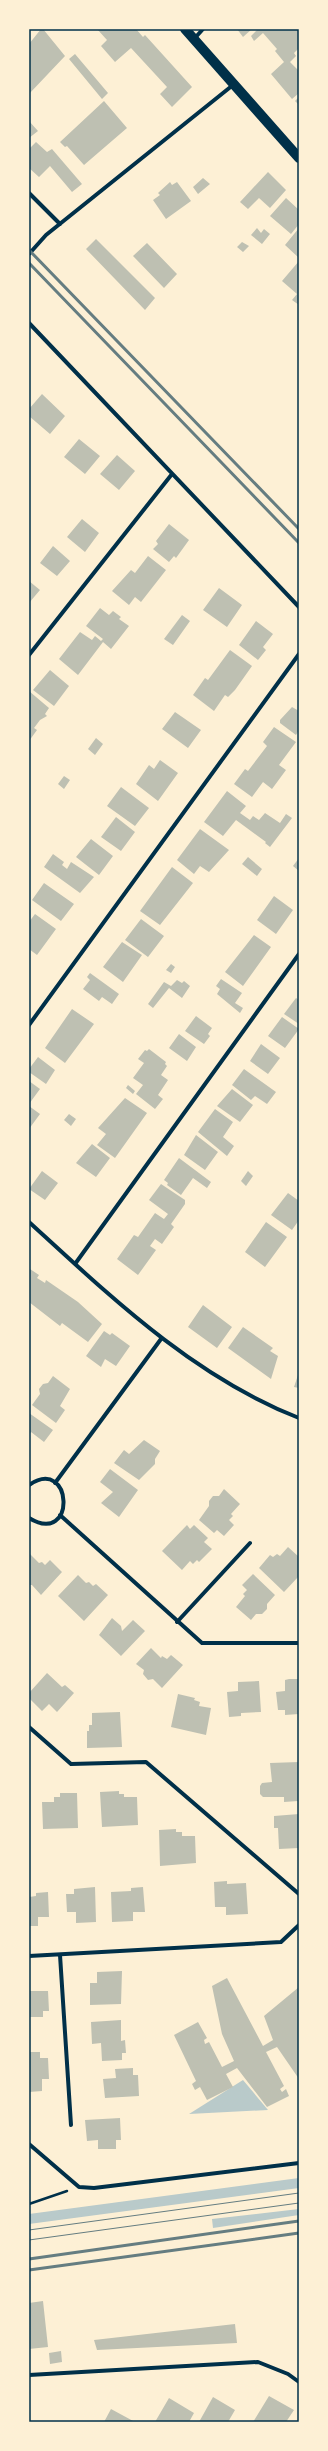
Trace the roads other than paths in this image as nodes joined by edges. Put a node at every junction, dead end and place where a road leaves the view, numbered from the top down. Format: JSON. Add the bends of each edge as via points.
{"nodes":[{"id":1,"x":185,"y":29,"type":"edge"},
{"id":2,"x":203,"y":29,"type":"edge"},
{"id":3,"x":194,"y":39,"type":"junction"},
{"id":4,"x":234,"y":85,"type":"junction"},
{"id":5,"x":299,"y":157,"type":"edge"},
{"id":6,"x":29,"y":192,"type":"edge"},
{"id":7,"x":60,"y":224,"type":"junction"},
{"id":8,"x":29,"y":254,"type":"edge"},
{"id":9,"x":29,"y":323,"type":"edge"},
{"id":10,"x":172,"y":474,"type":"junction"},
{"id":11,"x":299,"y":607,"type":"edge"},
{"id":12,"x":299,"y":654,"type":"edge"},
{"id":13,"x":29,"y":655,"type":"edge"},
{"id":14,"x":299,"y":954,"type":"edge"},
{"id":15,"x":29,"y":1025,"type":"edge"},
{"id":16,"x":29,"y":1222,"type":"edge"},
{"id":17,"x":75,"y":1264,"type":"junction"},
{"id":18,"x":161,"y":1339,"type":"junction"},
{"id":19,"x":299,"y":1418,"type":"edge"},
{"id":20,"x":55,"y":1483,"type":"junction"},
{"id":21,"x":29,"y":1485,"type":"edge"},
{"id":22,"x":60,"y":1515,"type":"junction"},
{"id":23,"x":29,"y":1518,"type":"edge"},
{"id":24,"x":250,"y":1543,"type":"dead end"},
{"id":25,"x":177,"y":1622,"type":"junction"},
{"id":26,"x":299,"y":1643,"type":"edge"},
{"id":27,"x":29,"y":1727,"type":"edge"},
{"id":28,"x":299,"y":1894,"type":"edge"},
{"id":29,"x":299,"y":1925,"type":"edge"},
{"id":30,"x":60,"y":1955,"type":"junction"},
{"id":31,"x":29,"y":1956,"type":"edge"},
{"id":32,"x":71,"y":2125,"type":"dead end"},
{"id":33,"x":29,"y":2144,"type":"edge"},
{"id":34,"x":299,"y":2163,"type":"edge"},
{"id":35,"x":29,"y":2375,"type":"edge"},
{"id":36,"x":299,"y":2382,"type":"edge"}],
"edges":[{"from":1,"to":3,"type":"main road"},
{"from":2,"to":3,"type":"street"},
{"from":3,"to":4,"type":"main road"},
{"from":4,"to":5,"type":"main road"},
{"from":4,"to":7,"type":"street"},
{"from":6,"to":7,"type":"street"},
{"from":7,"to":8,"type":"street"},
{"from":9,"to":10,"type":"street"},
{"from":10,"to":11,"type":"street"},
{"from":10,"to":13,"type":"street"},
{"from":12,"to":15,"type":"street"},
{"from":14,"to":17,"type":"street"},
{"from":16,"to":17,"type":"street"},
{"from":17,"to":18,"type":"street"},
{"from":18,"to":19,"type":"street","via":[[216,1375],[274,1408]]},
{"from":18,"to":20,"type":"street"},
{"from":20,"to":21,"type":"street","via":[[39,1480]]},
{"from":20,"to":22,"type":"street","via":[[65,1498]]},
{"from":22,"to":23,"type":"street","via":[[45,1523]]},
{"from":22,"to":25,"type":"street"},
{"from":24,"to":25,"type":"street"},
{"from":25,"to":26,"type":"street","via":[[202,1643]]},
{"from":27,"to":28,"type":"street","via":[[71,1764],[146,1762]]},
{"from":29,"to":30,"type":"street","via":[[281,1942],[161,1947]]},
{"from":30,"to":31,"type":"street"},
{"from":30,"to":32,"type":"street"},
{"from":33,"to":34,"type":"street","via":[[79,2187],[94,2188]]},
{"from":35,"to":36,"type":"street","via":[[258,2362],[288,2374]]}]}
